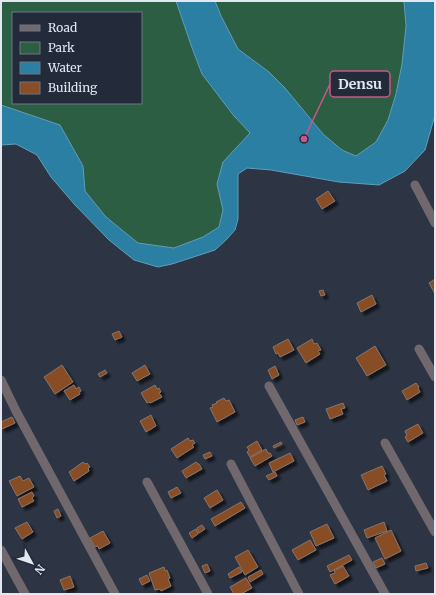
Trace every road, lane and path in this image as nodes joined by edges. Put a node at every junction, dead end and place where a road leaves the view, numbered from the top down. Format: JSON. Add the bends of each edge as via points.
{"nodes":[{"id":1,"x":415,"y":185,"type":"dead end"},
{"id":2,"x":435,"y":222,"type":"edge"},
{"id":3,"x":419,"y":349,"type":"dead end"},
{"id":4,"x":435,"y":376,"type":"edge"},
{"id":5,"x":1,"y":380,"type":"edge"},
{"id":6,"x":270,"y":386,"type":"dead end"},
{"id":7,"x":385,"y":443,"type":"dead end"},
{"id":8,"x":231,"y":464,"type":"dead end"},
{"id":9,"x":147,"y":482,"type":"dead end"},
{"id":10,"x":435,"y":532,"type":"edge"},
{"id":11,"x":1,"y":550,"type":"edge"},
{"id":12,"x":25,"y":594,"type":"edge"},
{"id":13,"x":115,"y":594,"type":"edge"},
{"id":14,"x":208,"y":594,"type":"edge"},
{"id":15,"x":299,"y":594,"type":"edge"},
{"id":16,"x":385,"y":594,"type":"edge"}],
"edges":[{"from":1,"to":2,"type":"street"},
{"from":3,"to":4,"type":"street"},
{"from":5,"to":13,"type":"street"},
{"from":6,"to":16,"type":"street"},
{"from":7,"to":10,"type":"street"},
{"from":8,"to":15,"type":"street"},
{"from":9,"to":14,"type":"street"},
{"from":11,"to":12,"type":"street"}]}
